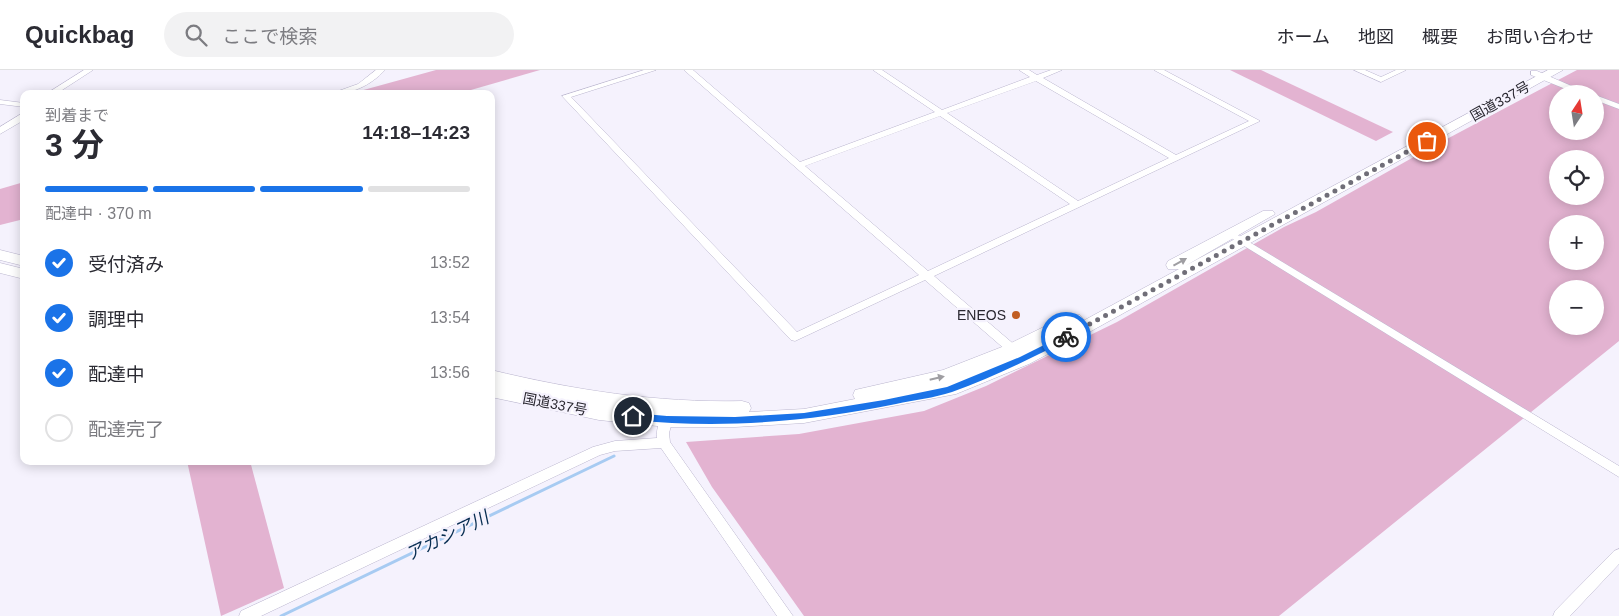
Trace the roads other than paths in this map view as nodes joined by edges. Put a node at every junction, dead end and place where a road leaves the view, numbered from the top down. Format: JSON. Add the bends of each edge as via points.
{"nodes":[{"id":1,"x":89,"y":70,"type":"edge"},
{"id":2,"x":99,"y":70,"type":"edge"},
{"id":3,"x":381,"y":70,"type":"edge"},
{"id":4,"x":652,"y":70,"type":"edge"},
{"id":5,"x":688,"y":70,"type":"edge"},
{"id":6,"x":877,"y":70,"type":"edge"},
{"id":7,"x":1023,"y":70,"type":"edge"},
{"id":8,"x":1058,"y":70,"type":"edge"},
{"id":9,"x":1158,"y":70,"type":"edge"},
{"id":10,"x":1358,"y":70,"type":"edge"},
{"id":11,"x":1402,"y":70,"type":"edge"},
{"id":12,"x":1557,"y":70,"type":"edge"},
{"id":13,"x":1540,"y":73,"type":"edge"},
{"id":14,"x":1037,"y":78,"type":"junction"},
{"id":15,"x":1566,"y":85,"type":"edge"},
{"id":16,"x":56,"y":90,"type":"edge"},
{"id":17,"x":66,"y":90,"type":"edge"},
{"id":18,"x":348,"y":90,"type":"edge"},
{"id":19,"x":1604,"y":101,"type":"edge"},
{"id":20,"x":0,"y":102,"type":"edge"},
{"id":21,"x":20,"y":104,"type":"edge"},
{"id":22,"x":1619,"y":107,"type":"edge"},
{"id":23,"x":20,"y":112,"type":"edge"},
{"id":24,"x":941,"y":113,"type":"junction"},
{"id":25,"x":20,"y":118,"type":"edge"},
{"id":26,"x":0,"y":124,"type":"edge"},
{"id":27,"x":0,"y":131,"type":"edge"},
{"id":28,"x":1176,"y":159,"type":"junction"},
{"id":29,"x":799,"y":165,"type":"junction"},
{"id":30,"x":1078,"y":205,"type":"junction"},
{"id":31,"x":1237,"y":238,"type":"junction"},
{"id":32,"x":0,"y":255,"type":"edge"},
{"id":33,"x":20,"y":260,"type":"edge"},
{"id":34,"x":0,"y":268,"type":"edge"},
{"id":35,"x":20,"y":273,"type":"edge"},
{"id":36,"x":926,"y":274,"type":"junction"},
{"id":37,"x":1018,"y":354,"type":"junction"},
{"id":38,"x":495,"y":378,"type":"edge"},
{"id":39,"x":495,"y":391,"type":"edge"},
{"id":40,"x":668,"y":413,"type":"junction"},
{"id":41,"x":664,"y":444,"type":"junction"},
{"id":42,"x":1619,"y":472,"type":"edge"},
{"id":43,"x":1619,"y":555,"type":"edge"},
{"id":44,"x":246,"y":616,"type":"edge"},
{"id":45,"x":786,"y":616,"type":"edge"},
{"id":46,"x":1560,"y":616,"type":"edge"}],
"edges":[{"from":1,"to":16,"type":"street"},
{"from":2,"to":17,"type":"street"},
{"from":3,"to":18,"type":"street","via":[[362,86]]},
{"from":4,"to":36,"type":"street","via":[[566,96],[795,337]]},
{"from":5,"to":29,"type":"street"},
{"from":6,"to":24,"type":"street"},
{"from":7,"to":14,"type":"street"},
{"from":8,"to":14,"type":"street"},
{"from":9,"to":28,"type":"street","via":[[1256,121]]},
{"from":10,"to":11,"type":"street","via":[[1380,80]]},
{"from":12,"to":13,"type":"highway","name":"国道337号"},
{"from":13,"to":15,"type":"street"},
{"from":13,"to":31,"type":"highway","name":"国道337号"},
{"from":14,"to":24,"type":"street"},
{"from":14,"to":28,"type":"street"},
{"from":19,"to":22,"type":"street"},
{"from":20,"to":21,"type":"street"},
{"from":23,"to":26,"type":"street"},
{"from":24,"to":29,"type":"street"},
{"from":24,"to":30,"type":"street"},
{"from":25,"to":27,"type":"street"},
{"from":28,"to":30,"type":"street"},
{"from":29,"to":36,"type":"street"},
{"from":30,"to":36,"type":"street"},
{"from":31,"to":37,"type":"highway","name":"国道337号"},
{"from":31,"to":42,"type":"street"},
{"from":32,"to":33,"type":"highway"},
{"from":34,"to":35,"type":"highway"},
{"from":36,"to":37,"type":"street"},
{"from":37,"to":40,"type":"highway","name":"国道337号","via":[[949,389],[884,403],[804,416],[735,420]]},
{"from":38,"to":40,"type":"highway","name":"国道337号"},
{"from":39,"to":40,"type":"highway","name":"国道337号","via":[[599,413]]},
{"from":40,"to":41,"type":"street"},
{"from":41,"to":44,"type":"street","via":[[615,446],[596,451]]},
{"from":41,"to":45,"type":"street"},
{"from":43,"to":46,"type":"street"}]}
